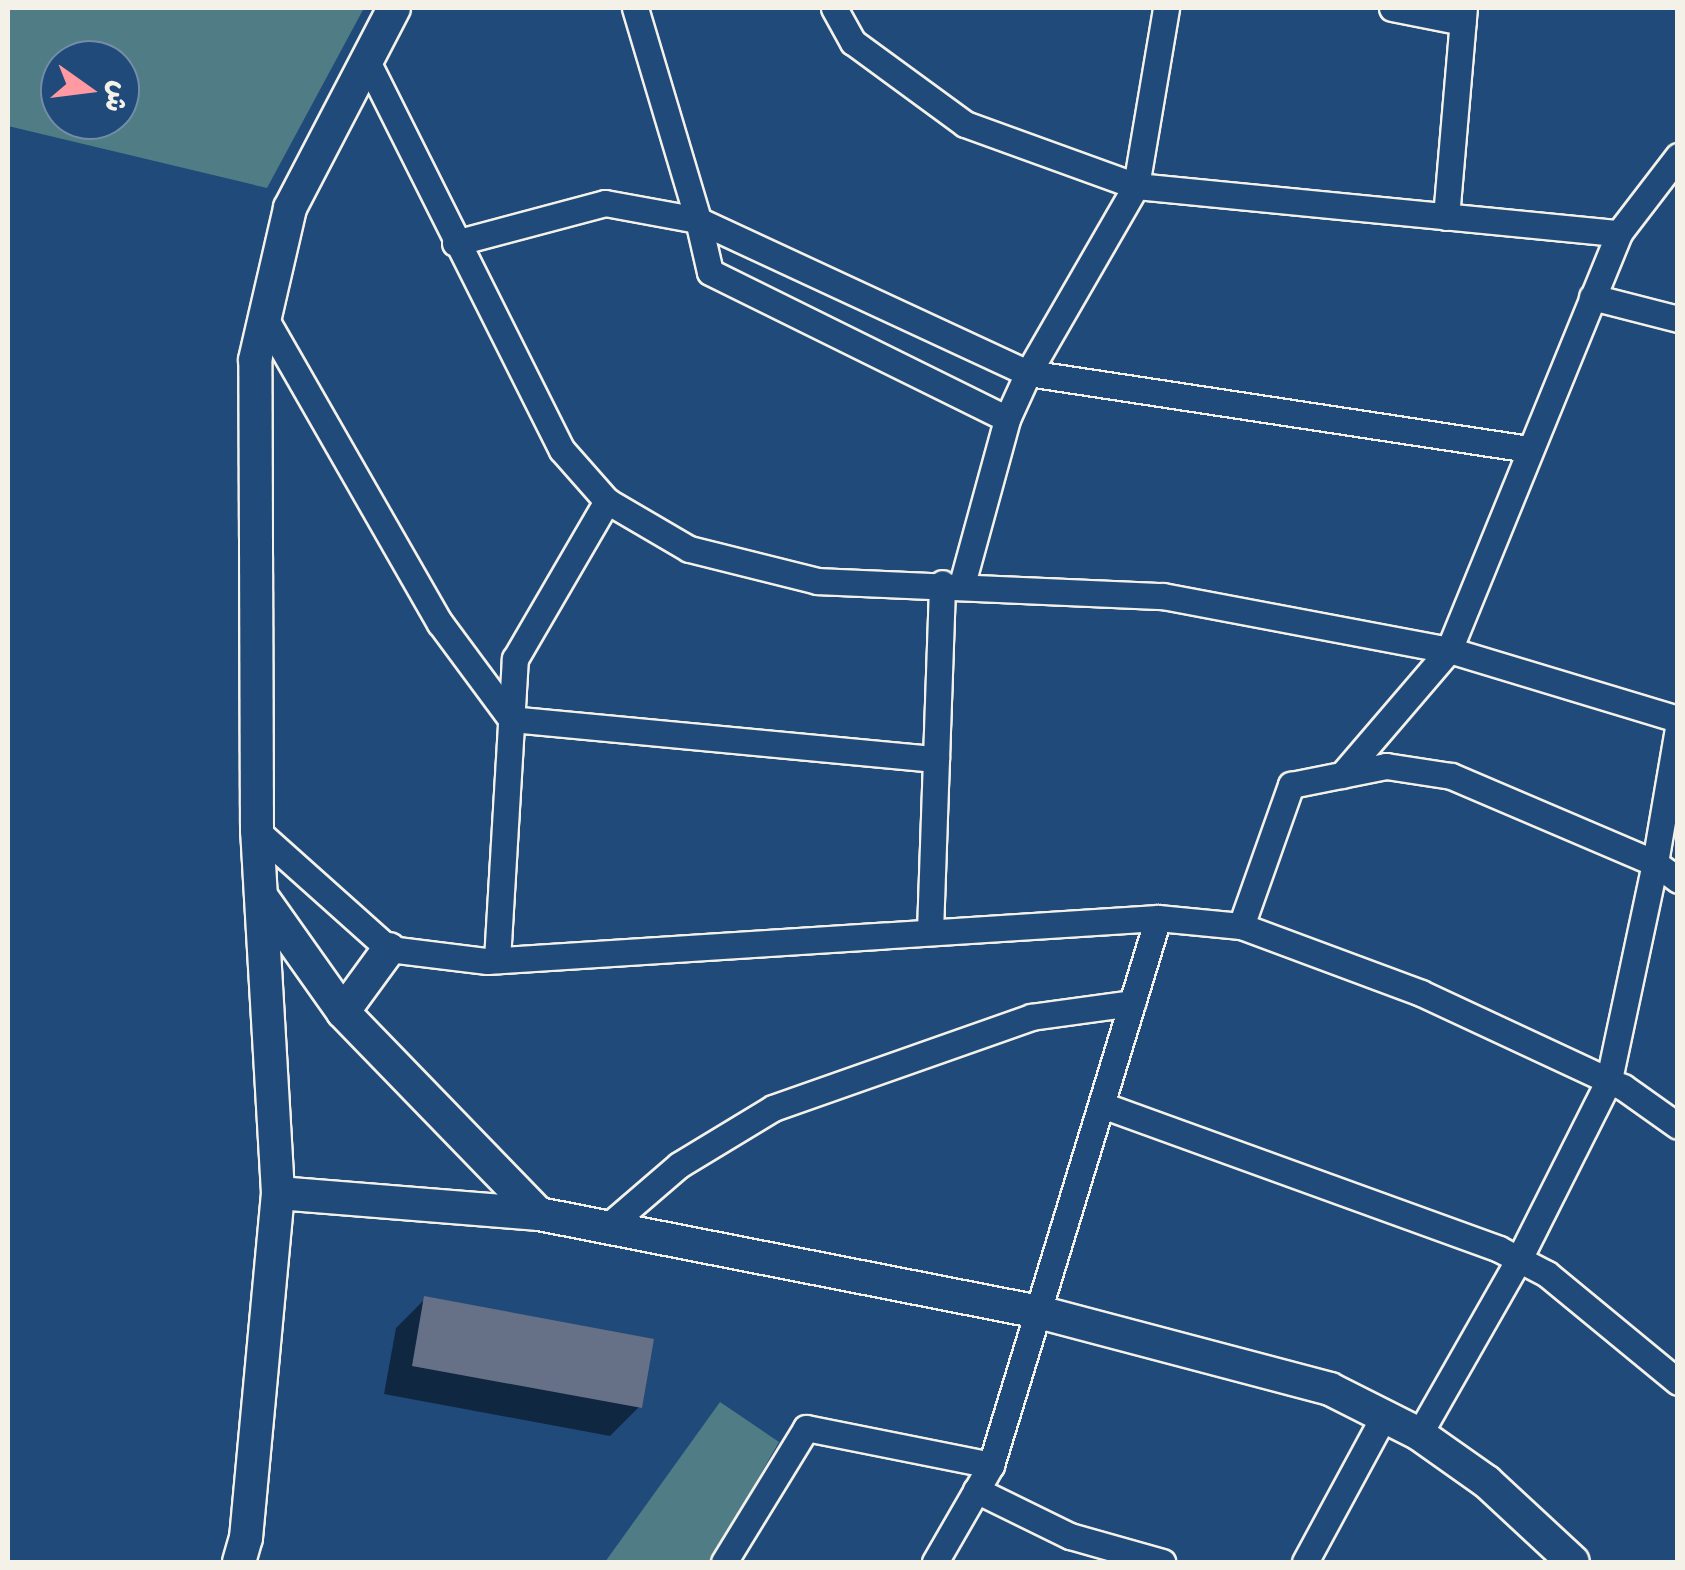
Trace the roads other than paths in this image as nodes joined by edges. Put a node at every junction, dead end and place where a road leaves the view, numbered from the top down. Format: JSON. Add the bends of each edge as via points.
{"nodes":[{"id":1,"x":394,"y":8,"type":"edge"},
{"id":2,"x":635,"y":8,"type":"edge"},
{"id":3,"x":834,"y":8,"type":"edge"},
{"id":4,"x":1166,"y":8,"type":"edge"},
{"id":5,"x":1392,"y":8,"type":"edge"},
{"id":6,"x":1464,"y":14,"type":"edge"},
{"id":7,"x":366,"y":60,"type":"junction"},
{"id":8,"x":1678,"y":156,"type":"edge"},
{"id":9,"x":1136,"y":186,"type":"junction"},
{"id":10,"x":1650,"y":192,"type":"junction"},
{"id":11,"x":1678,"y":198,"type":"edge"},
{"id":12,"x":1446,"y":216,"type":"junction"},
{"id":13,"x":698,"y":220,"type":"junction"},
{"id":14,"x":1620,"y":233,"type":"junction"},
{"id":15,"x":454,"y":243,"type":"junction"},
{"id":16,"x":1592,"y":297,"type":"junction"},
{"id":17,"x":265,"y":318,"type":"junction"},
{"id":18,"x":1678,"y":319,"type":"edge"},
{"id":19,"x":1028,"y":373,"type":"junction"},
{"id":20,"x":1007,"y":419,"type":"junction"},
{"id":21,"x":1529,"y":448,"type":"junction"},
{"id":22,"x":606,"y":500,"type":"junction"},
{"id":23,"x":952,"y":584,"type":"junction"},
{"id":24,"x":1450,"y":650,"type":"junction"},
{"id":25,"x":512,"y":719,"type":"junction"},
{"id":26,"x":1678,"y":720,"type":"edge"},
{"id":27,"x":1678,"y":728,"type":"edge"},
{"id":28,"x":936,"y":759,"type":"junction"},
{"id":29,"x":1342,"y":775,"type":"junction"},
{"id":30,"x":256,"y":831,"type":"junction"},
{"id":31,"x":1655,"y":864,"type":"junction"},
{"id":32,"x":1678,"y":880,"type":"edge"},
{"id":33,"x":261,"y":896,"type":"junction"},
{"id":34,"x":1158,"y":918,"type":"junction"},
{"id":35,"x":1242,"y":926,"type":"junction"},
{"id":36,"x":930,"y":931,"type":"junction"},
{"id":37,"x":390,"y":949,"type":"junction"},
{"id":38,"x":497,"y":960,"type":"junction"},
{"id":39,"x":1132,"y":1004,"type":"junction"},
{"id":40,"x":343,"y":1012,"type":"junction"},
{"id":41,"x":1609,"y":1080,"type":"junction"},
{"id":42,"x":1102,"y":1105,"type":"junction"},
{"id":43,"x":1678,"y":1126,"type":"edge"},
{"id":44,"x":278,"y":1193,"type":"junction"},
{"id":45,"x":539,"y":1214,"type":"junction"},
{"id":46,"x":607,"y":1227,"type":"junction"},
{"id":47,"x":1519,"y":1259,"type":"junction"},
{"id":48,"x":1039,"y":1312,"type":"junction"},
{"id":49,"x":1678,"y":1382,"type":"edge"},
{"id":50,"x":1384,"y":1416,"type":"junction"},
{"id":51,"x":1419,"y":1434,"type":"junction"},
{"id":52,"x":991,"y":1465,"type":"junction"},
{"id":53,"x":976,"y":1490,"type":"junction"},
{"id":54,"x":239,"y":1562,"type":"edge"},
{"id":55,"x":724,"y":1562,"type":"edge"},
{"id":56,"x":935,"y":1562,"type":"edge"},
{"id":57,"x":1162,"y":1562,"type":"edge"},
{"id":58,"x":1305,"y":1562,"type":"edge"},
{"id":59,"x":1573,"y":1562,"type":"edge"}],
"edges":[{"from":1,"to":7,"type":"street"},
{"from":2,"to":13,"type":"street"},
{"from":3,"to":9,"type":"street","via":[[853,42],[965,124]]},
{"from":4,"to":9,"type":"street"},
{"from":5,"to":6,"type":"street"},
{"from":6,"to":12,"type":"street"},
{"from":7,"to":15,"type":"street"},
{"from":7,"to":17,"type":"street","via":[[290,208]]},
{"from":8,"to":10,"type":"street"},
{"from":9,"to":12,"type":"street"},
{"from":9,"to":19,"type":"street"},
{"from":10,"to":11,"type":"street"},
{"from":10,"to":14,"type":"street"},
{"from":12,"to":14,"type":"street"},
{"from":13,"to":15,"type":"street","via":[[605,203]]},
{"from":13,"to":19,"type":"street"},
{"from":13,"to":20,"type":"street","via":[[710,272]]},
{"from":14,"to":16,"type":"street"},
{"from":15,"to":22,"type":"street","via":[[562,450]]},
{"from":16,"to":18,"type":"street"},
{"from":16,"to":21,"type":"street"},
{"from":17,"to":25,"type":"street","via":[[440,623]]},
{"from":17,"to":30,"type":"street","via":[[255,360]]},
{"from":19,"to":20,"type":"street"},
{"from":19,"to":21,"type":"street"},
{"from":20,"to":23,"type":"street"},
{"from":21,"to":24,"type":"street"},
{"from":22,"to":23,"type":"street","via":[[689,548],[816,581]]},
{"from":22,"to":25,"type":"street","via":[[515,659]]},
{"from":23,"to":24,"type":"street","via":[[1164,596]]},
{"from":23,"to":28,"type":"street"},
{"from":24,"to":26,"type":"street"},
{"from":24,"to":29,"type":"street"},
{"from":25,"to":28,"type":"street"},
{"from":25,"to":38,"type":"street"},
{"from":27,"to":31,"type":"street"},
{"from":28,"to":36,"type":"street"},
{"from":29,"to":31,"type":"street","via":[[1386,766],[1450,776]]},
{"from":29,"to":35,"type":"street","via":[[1291,786]]},
{"from":30,"to":33,"type":"street"},
{"from":30,"to":37,"type":"street"},
{"from":31,"to":32,"type":"street"},
{"from":31,"to":41,"type":"street"},
{"from":33,"to":40,"type":"street"},
{"from":33,"to":44,"type":"street"},
{"from":34,"to":35,"type":"street"},
{"from":34,"to":36,"type":"street"},
{"from":34,"to":39,"type":"street"},
{"from":35,"to":41,"type":"street","via":[[1421,993]]},
{"from":36,"to":38,"type":"street"},
{"from":37,"to":38,"type":"street"},
{"from":37,"to":40,"type":"street"},
{"from":39,"to":42,"type":"street"},
{"from":39,"to":46,"type":"street","via":[[1031,1017],[773,1108],[678,1165]]},
{"from":40,"to":45,"type":"street"},
{"from":41,"to":43,"type":"street"},
{"from":41,"to":47,"type":"street"},
{"from":42,"to":47,"type":"street"},
{"from":42,"to":48,"type":"street"},
{"from":44,"to":45,"type":"street"},
{"from":44,"to":54,"type":"street"},
{"from":45,"to":46,"type":"street"},
{"from":46,"to":48,"type":"street"},
{"from":47,"to":49,"type":"street"},
{"from":47,"to":51,"type":"street"},
{"from":48,"to":50,"type":"street","via":[[1330,1389]]},
{"from":48,"to":52,"type":"street"},
{"from":50,"to":51,"type":"street"},
{"from":50,"to":58,"type":"street"},
{"from":51,"to":59,"type":"street","via":[[1487,1482]]},
{"from":52,"to":53,"type":"street"},
{"from":52,"to":55,"type":"street","via":[[806,1428]]},
{"from":53,"to":56,"type":"street"},
{"from":53,"to":57,"type":"street","via":[[1070,1536]]}]}
